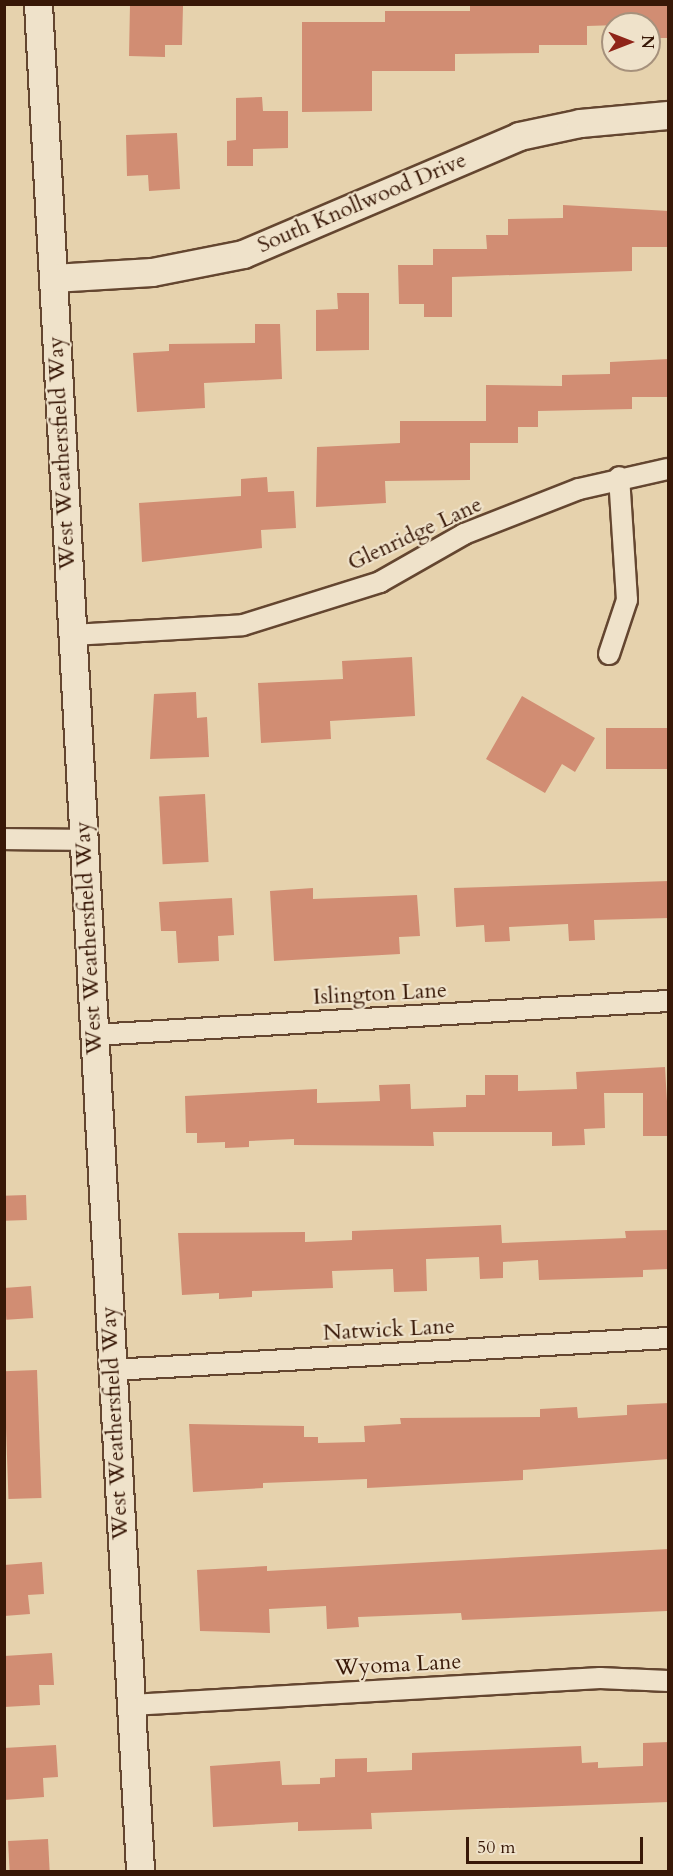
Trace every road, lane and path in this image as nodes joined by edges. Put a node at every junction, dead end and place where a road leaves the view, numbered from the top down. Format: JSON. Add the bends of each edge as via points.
{"nodes":[{"id":1,"x":38,"y":4,"type":"edge"},
{"id":2,"x":669,"y":115,"type":"edge"},
{"id":3,"x":53,"y":278,"type":"junction"},
{"id":4,"x":669,"y":469,"type":"edge"},
{"id":5,"x":619,"y":477,"type":"junction"},
{"id":6,"x":72,"y":635,"type":"junction"},
{"id":7,"x":609,"y":654,"type":"dead end"},
{"id":8,"x":4,"y":839,"type":"edge"},
{"id":9,"x":84,"y":840,"type":"junction"},
{"id":10,"x":669,"y":1001,"type":"edge"},
{"id":11,"x":94,"y":1035,"type":"junction"},
{"id":12,"x":669,"y":1338,"type":"edge"},
{"id":13,"x":112,"y":1370,"type":"junction"},
{"id":14,"x":669,"y":1681,"type":"edge"},
{"id":15,"x":131,"y":1705,"type":"junction"},
{"id":16,"x":140,"y":1872,"type":"edge"}],
"edges":[{"from":1,"to":3,"type":"street","name":"West Weathersfield Way"},
{"from":2,"to":3,"type":"street","name":"South Knollwood Drive","via":[[580,123],[519,136],[243,254],[152,272]]},
{"from":3,"to":6,"type":"street","name":"West Weathersfield Way"},
{"from":4,"to":5,"type":"street","name":"Glenridge Lane"},
{"from":5,"to":6,"type":"street","name":"Glenridge Lane","via":[[464,534],[380,582],[243,625]]},
{"from":5,"to":7,"type":"street","via":[[627,600]]},
{"from":6,"to":9,"type":"street","name":"West Weathersfield Way"},
{"from":8,"to":9,"type":"street"},
{"from":9,"to":11,"type":"street","name":"West Weathersfield Way"},
{"from":10,"to":11,"type":"street","name":"Islington Lane"},
{"from":11,"to":13,"type":"street","name":"West Weathersfield Way"},
{"from":12,"to":13,"type":"street","name":"Natwick Lane"},
{"from":13,"to":15,"type":"street","name":"West Weathersfield Way"},
{"from":14,"to":15,"type":"street","name":"Wyoma Lane","via":[[600,1678]]},
{"from":15,"to":16,"type":"street","name":"West Weathersfield Way"}]}
